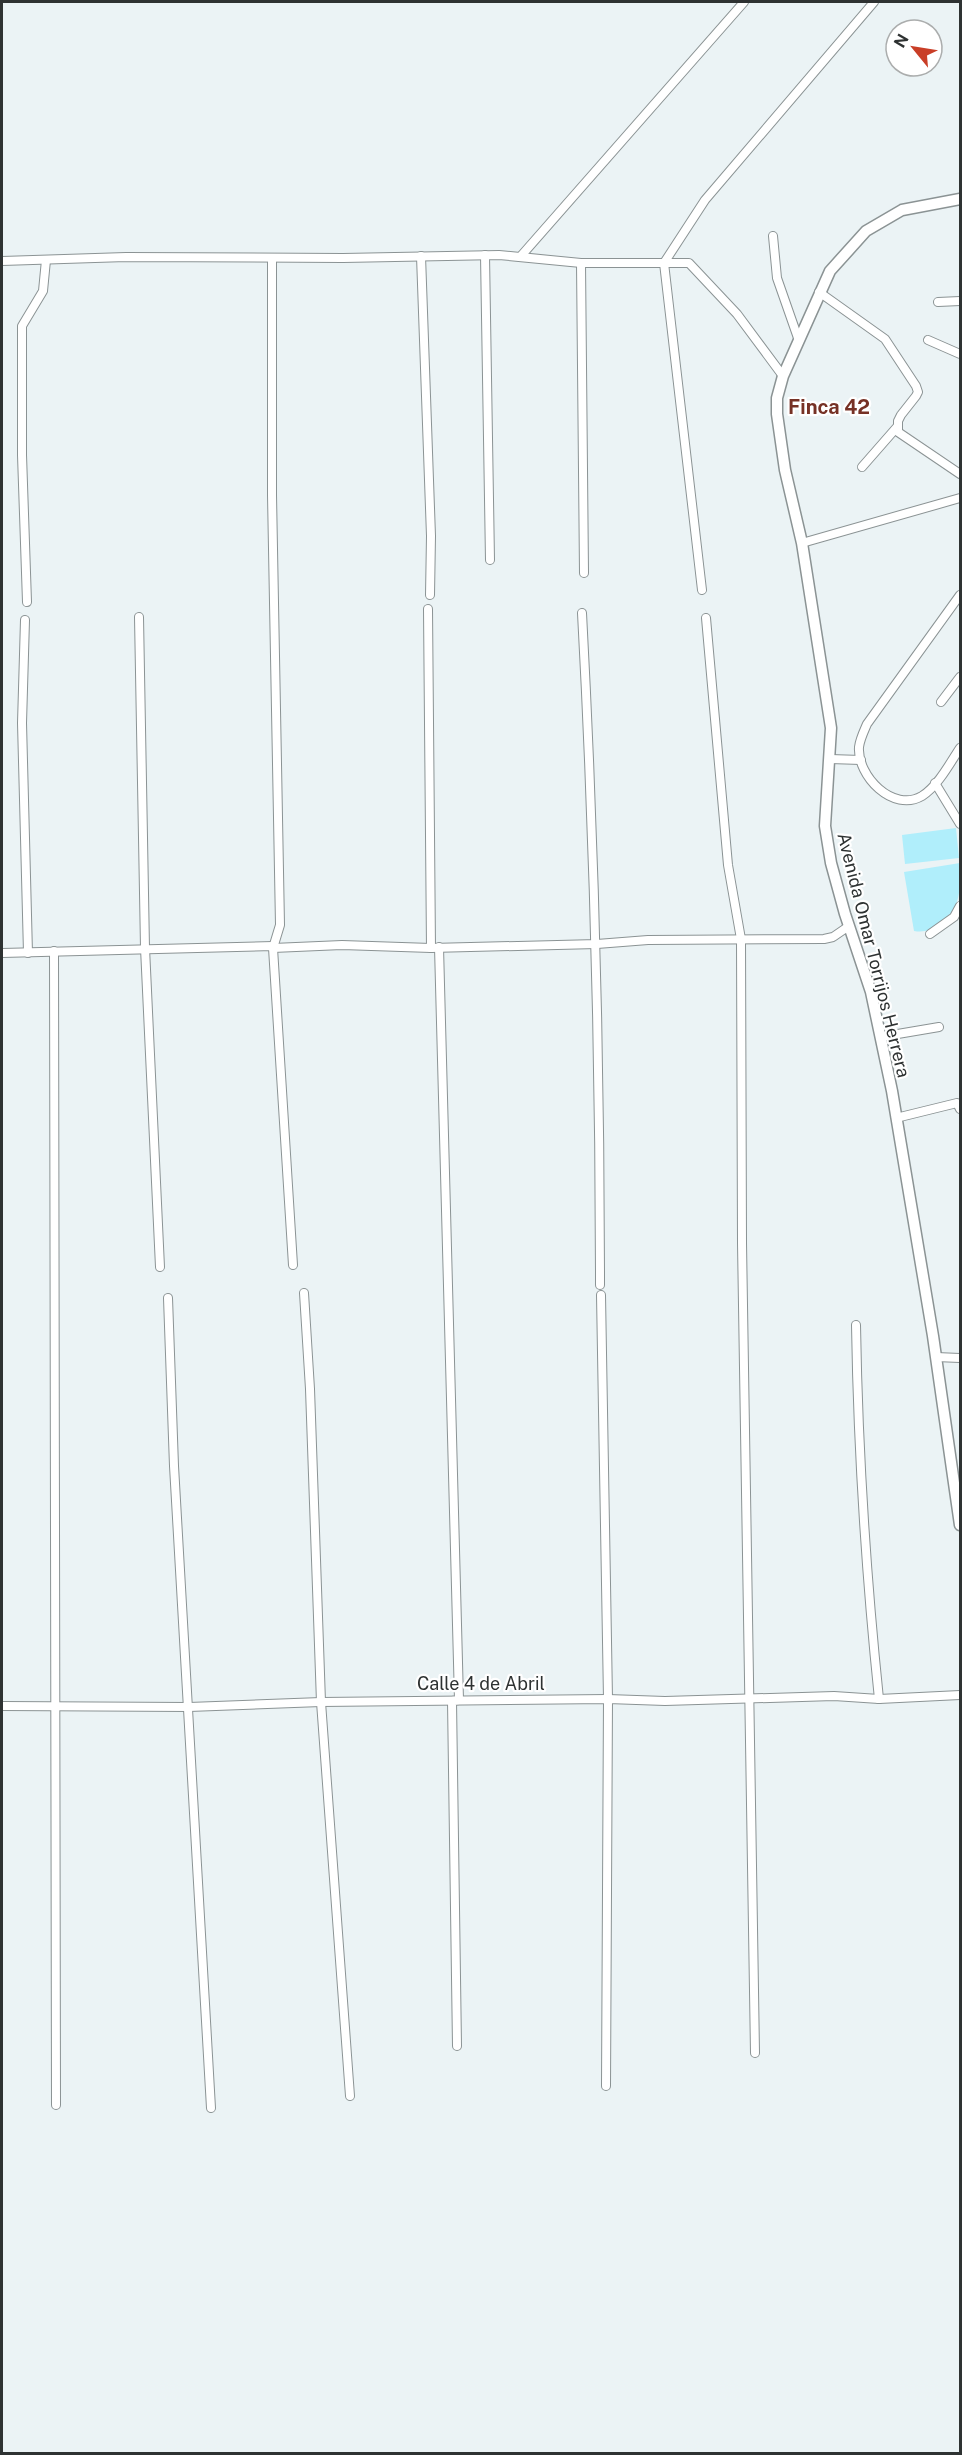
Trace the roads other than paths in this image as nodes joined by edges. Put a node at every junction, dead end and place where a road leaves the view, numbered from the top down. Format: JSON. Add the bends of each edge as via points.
{"nodes":[{"id":1,"x":744,"y":2,"type":"edge"},
{"id":2,"x":874,"y":2,"type":"edge"},
{"id":3,"x":960,"y":199,"type":"edge"},
{"id":4,"x":773,"y":236,"type":"dead end"},
{"id":5,"x":485,"y":255,"type":"junction"},
{"id":6,"x":521,"y":255,"type":"junction"},
{"id":7,"x":422,"y":256,"type":"junction"},
{"id":8,"x":272,"y":258,"type":"junction"},
{"id":9,"x":46,"y":260,"type":"junction"},
{"id":10,"x":2,"y":261,"type":"edge"},
{"id":11,"x":581,"y":263,"type":"junction"},
{"id":12,"x":664,"y":263,"type":"junction"},
{"id":13,"x":819,"y":292,"type":"junction"},
{"id":14,"x":960,"y":301,"type":"edge"},
{"id":15,"x":938,"y":302,"type":"dead end"},
{"id":16,"x":798,"y":338,"type":"junction"},
{"id":17,"x":928,"y":340,"type":"dead end"},
{"id":18,"x":960,"y":354,"type":"edge"},
{"id":19,"x":783,"y":376,"type":"junction"},
{"id":20,"x":897,"y":427,"type":"junction"},
{"id":21,"x":862,"y":467,"type":"dead end"},
{"id":22,"x":960,"y":474,"type":"edge"},
{"id":23,"x":960,"y":498,"type":"edge"},
{"id":24,"x":802,"y":543,"type":"junction"},
{"id":25,"x":490,"y":560,"type":"dead end"},
{"id":26,"x":584,"y":573,"type":"dead end"},
{"id":27,"x":702,"y":590,"type":"dead end"},
{"id":28,"x":960,"y":595,"type":"edge"},
{"id":29,"x":430,"y":596,"type":"dead end"},
{"id":30,"x":27,"y":602,"type":"dead end"},
{"id":31,"x":428,"y":609,"type":"dead end"},
{"id":32,"x":582,"y":613,"type":"dead end"},
{"id":33,"x":139,"y":617,"type":"dead end"},
{"id":34,"x":706,"y":618,"type":"dead end"},
{"id":35,"x":25,"y":620,"type":"dead end"},
{"id":36,"x":960,"y":677,"type":"edge"},
{"id":37,"x":941,"y":702,"type":"dead end"},
{"id":38,"x":960,"y":748,"type":"edge"},
{"id":39,"x":830,"y":759,"type":"junction"},
{"id":40,"x":861,"y":760,"type":"junction"},
{"id":41,"x":934,"y":783,"type":"junction"},
{"id":42,"x":960,"y":822,"type":"edge"},
{"id":43,"x":960,"y":906,"type":"edge"},
{"id":44,"x":849,"y":926,"type":"junction"},
{"id":45,"x":930,"y":934,"type":"dead end"},
{"id":46,"x":741,"y":939,"type":"junction"},
{"id":47,"x":597,"y":944,"type":"junction"},
{"id":48,"x":435,"y":947,"type":"junction"},
{"id":49,"x":146,"y":948,"type":"junction"},
{"id":50,"x":273,"y":948,"type":"junction"},
{"id":51,"x":54,"y":951,"type":"junction"},
{"id":52,"x":28,"y":952,"type":"junction"},
{"id":53,"x":2,"y":953,"type":"edge"},
{"id":54,"x":939,"y":1027,"type":"dead end"},
{"id":55,"x":880,"y":1038,"type":"junction"},
{"id":56,"x":960,"y":1109,"type":"edge"},
{"id":57,"x":896,"y":1118,"type":"junction"},
{"id":58,"x":293,"y":1265,"type":"dead end"},
{"id":59,"x":160,"y":1267,"type":"dead end"},
{"id":60,"x":600,"y":1285,"type":"dead end"},
{"id":61,"x":303,"y":1293,"type":"dead end"},
{"id":62,"x":601,"y":1295,"type":"dead end"},
{"id":63,"x":168,"y":1298,"type":"dead end"},
{"id":64,"x":856,"y":1325,"type":"dead end"},
{"id":65,"x":936,"y":1357,"type":"junction"},
{"id":66,"x":960,"y":1358,"type":"edge"},
{"id":67,"x":960,"y":1520,"type":"edge"},
{"id":68,"x":960,"y":1695,"type":"edge"},
{"id":69,"x":749,"y":1698,"type":"junction"},
{"id":70,"x":608,"y":1699,"type":"junction"},
{"id":71,"x":879,"y":1699,"type":"junction"},
{"id":72,"x":456,"y":1700,"type":"junction"},
{"id":73,"x":321,"y":1701,"type":"junction"},
{"id":74,"x":57,"y":1705,"type":"junction"},
{"id":75,"x":2,"y":1706,"type":"edge"},
{"id":76,"x":189,"y":1707,"type":"junction"},
{"id":77,"x":457,"y":2046,"type":"dead end"},
{"id":78,"x":755,"y":2053,"type":"dead end"},
{"id":79,"x":606,"y":2086,"type":"dead end"},
{"id":80,"x":350,"y":2096,"type":"dead end"},
{"id":81,"x":56,"y":2105,"type":"dead end"},
{"id":82,"x":211,"y":2108,"type":"dead end"}],
"edges":[{"from":1,"to":6,"type":"street"},
{"from":2,"to":12,"type":"street","via":[[705,200]]},
{"from":3,"to":13,"type":"street","name":"Avenida Omar Torrijos Herrera","via":[[902,210],[866,231],[830,271]]},
{"from":4,"to":16,"type":"street","via":[[777,278]]},
{"from":5,"to":6,"type":"street"},
{"from":5,"to":7,"type":"street"},
{"from":5,"to":25,"type":"street"},
{"from":6,"to":11,"type":"street"},
{"from":7,"to":8,"type":"street"},
{"from":7,"to":29,"type":"street"},
{"from":8,"to":9,"type":"street"},
{"from":8,"to":50,"type":"street","via":[[280,925]]},
{"from":9,"to":10,"type":"street"},
{"from":9,"to":30,"type":"street","via":[[43,291],[22,326]]},
{"from":11,"to":12,"type":"street"},
{"from":11,"to":26,"type":"street"},
{"from":12,"to":19,"type":"street","via":[[689,263],[737,314]]},
{"from":12,"to":27,"type":"street"},
{"from":13,"to":16,"type":"street","name":"Avenida Omar Torrijos Herrera"},
{"from":13,"to":20,"type":"street","via":[[885,339],[916,386],[918,392]]},
{"from":14,"to":15,"type":"street"},
{"from":16,"to":19,"type":"street","name":"Avenida Omar Torrijos Herrera"},
{"from":17,"to":18,"type":"street"},
{"from":19,"to":24,"type":"street","name":"Avenida Omar Torrijos Herrera","via":[[777,414]]},
{"from":20,"to":21,"type":"street"},
{"from":20,"to":22,"type":"street","via":[[902,436]]},
{"from":23,"to":24,"type":"street"},
{"from":24,"to":39,"type":"street","name":"Avenida Omar Torrijos Herrera","via":[[831,728]]},
{"from":28,"to":40,"type":"street","via":[[867,724],[859,747]]},
{"from":31,"to":48,"type":"street"},
{"from":32,"to":47,"type":"street"},
{"from":33,"to":49,"type":"street"},
{"from":34,"to":46,"type":"street","via":[[728,865]]},
{"from":35,"to":52,"type":"street","via":[[22,723]]},
{"from":36,"to":37,"type":"street"},
{"from":38,"to":41,"type":"street"},
{"from":39,"to":40,"type":"street"},
{"from":39,"to":44,"type":"street","name":"Avenida Omar Torrijos Herrera","via":[[825,826]]},
{"from":40,"to":41,"type":"street","via":[[873,784],[891,796],[920,797]]},
{"from":41,"to":42,"type":"street"},
{"from":43,"to":45,"type":"street","via":[[954,917]]},
{"from":44,"to":46,"type":"street","via":[[824,939]]},
{"from":44,"to":55,"type":"street","name":"Avenida Omar Torrijos Herrera","via":[[871,992]]},
{"from":46,"to":47,"type":"street"},
{"from":46,"to":69,"type":"street"},
{"from":47,"to":48,"type":"street"},
{"from":47,"to":60,"type":"street"},
{"from":48,"to":50,"type":"street"},
{"from":48,"to":72,"type":"street"},
{"from":49,"to":50,"type":"street"},
{"from":49,"to":51,"type":"street"},
{"from":49,"to":59,"type":"street"},
{"from":50,"to":58,"type":"street"},
{"from":51,"to":52,"type":"street"},
{"from":51,"to":74,"type":"street"},
{"from":52,"to":53,"type":"street"},
{"from":54,"to":55,"type":"street"},
{"from":55,"to":57,"type":"street","name":"Avenida Omar Torrijos Herrera"},
{"from":56,"to":57,"type":"street","via":[[957,1103]]},
{"from":57,"to":65,"type":"street","name":"Avenida Omar Torrijos Herrera"},
{"from":61,"to":73,"type":"street"},
{"from":62,"to":70,"type":"street"},
{"from":63,"to":76,"type":"street"},
{"from":64,"to":71,"type":"street","via":[[862,1512]]},
{"from":65,"to":66,"type":"street"},
{"from":65,"to":67,"type":"street","name":"Avenida Omar Torrijos Herrera"},
{"from":68,"to":71,"type":"street","name":"Calle 4 de Abril"},
{"from":69,"to":70,"type":"street","name":"Calle 4 de Abril"},
{"from":69,"to":71,"type":"street","name":"Calle 4 de Abril"},
{"from":69,"to":78,"type":"street"},
{"from":70,"to":72,"type":"street","name":"Calle 4 de Abril"},
{"from":70,"to":79,"type":"street"},
{"from":72,"to":73,"type":"street","name":"Calle 4 de Abril"},
{"from":72,"to":77,"type":"street"},
{"from":73,"to":76,"type":"street","name":"Calle 4 de Abril"},
{"from":73,"to":80,"type":"street"},
{"from":74,"to":75,"type":"street","name":"Calle 4 de Abril"},
{"from":74,"to":76,"type":"street","name":"Calle 4 de Abril"},
{"from":74,"to":81,"type":"street"},
{"from":76,"to":82,"type":"street"}]}
